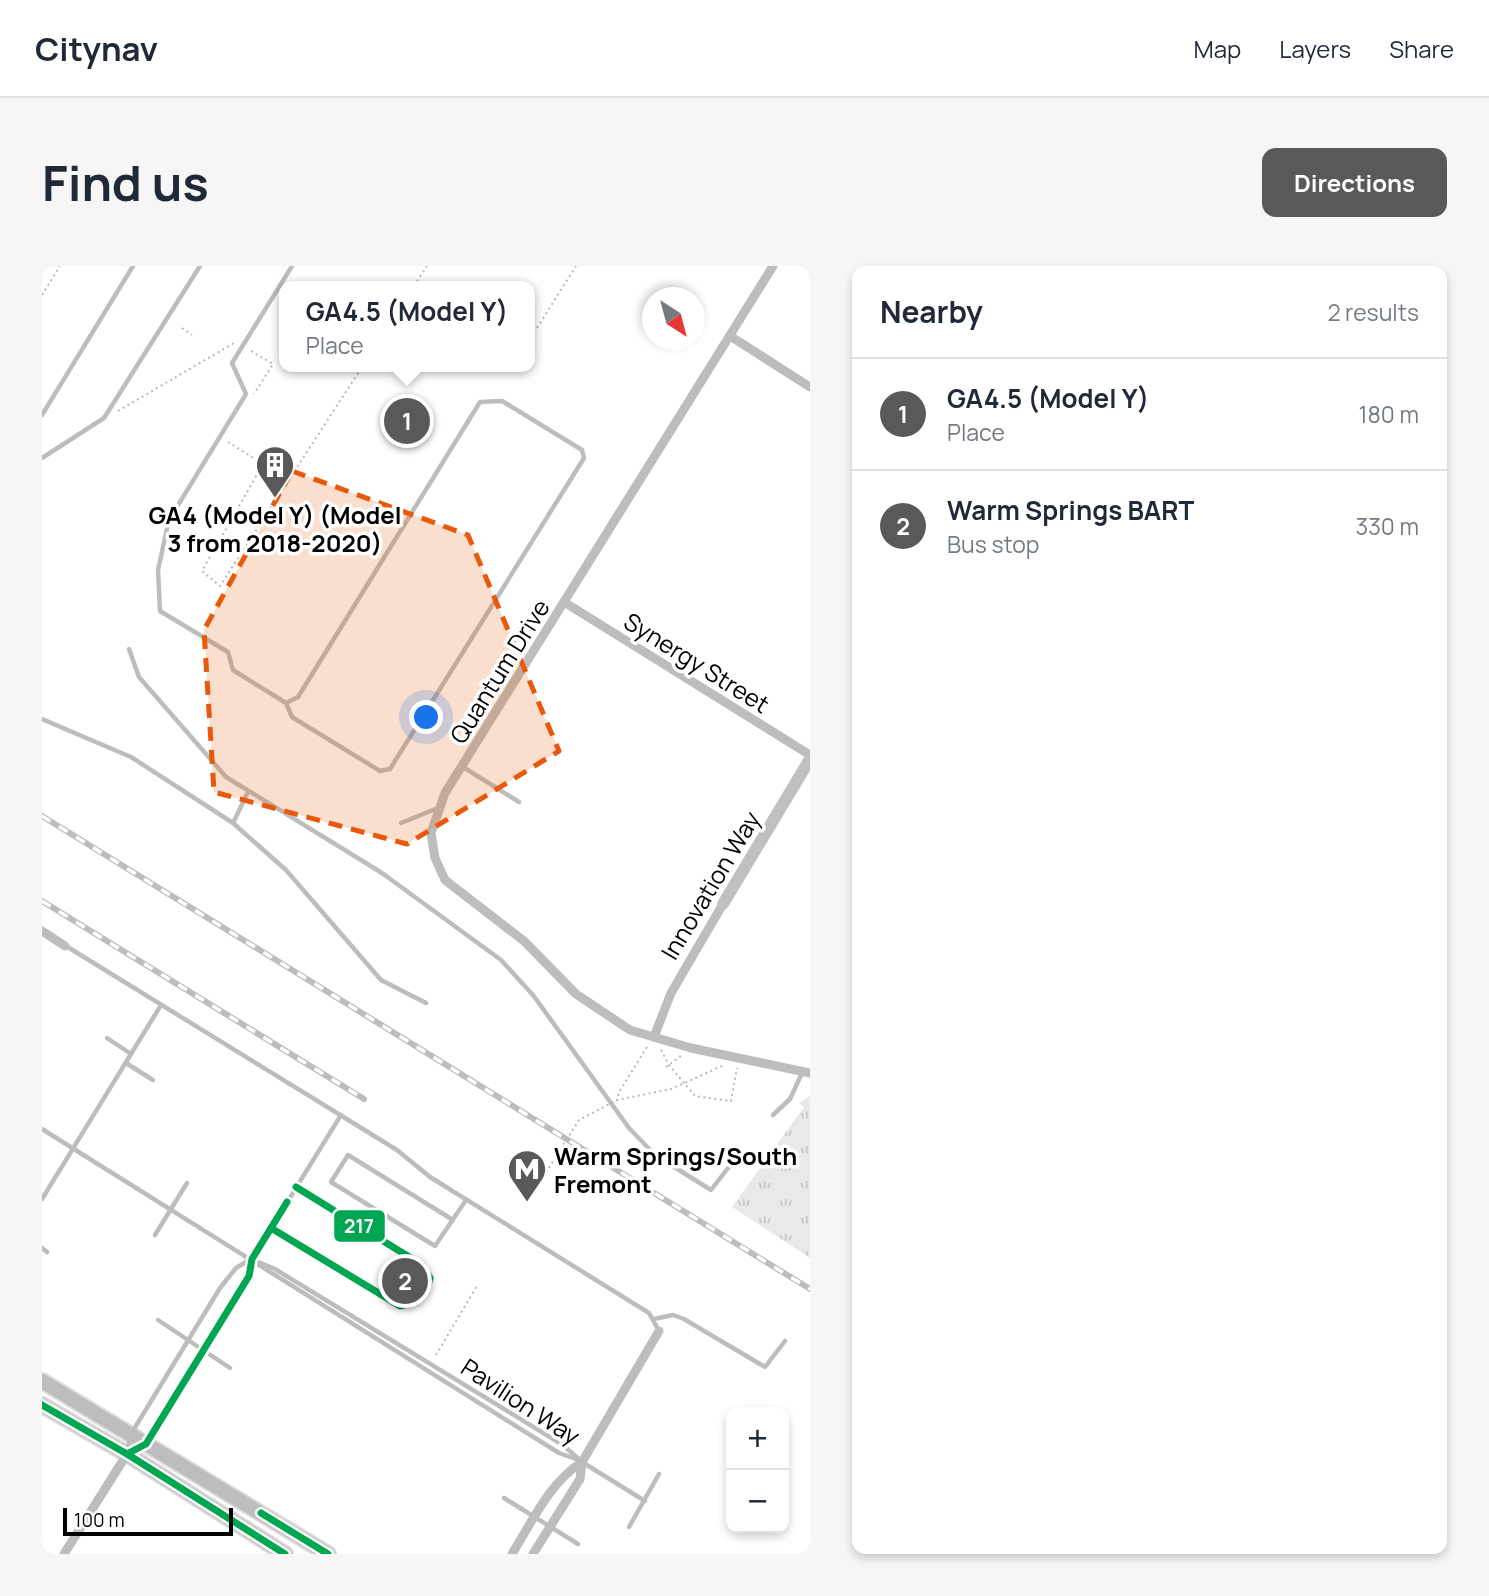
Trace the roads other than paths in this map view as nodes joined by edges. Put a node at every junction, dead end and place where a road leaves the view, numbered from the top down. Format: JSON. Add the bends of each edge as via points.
{"nodes":[{"id":1,"x":133,"y":266,"type":"edge"},
{"id":2,"x":200,"y":266,"type":"edge"},
{"id":3,"x":292,"y":266,"type":"edge"},
{"id":4,"x":774,"y":266,"type":"edge"},
{"id":5,"x":283,"y":281,"type":"edge"},
{"id":6,"x":279,"y":287,"type":"edge"},
{"id":7,"x":730,"y":336,"type":"junction"},
{"id":8,"x":810,"y":387,"type":"edge"},
{"id":9,"x":42,"y":415,"type":"edge"},
{"id":10,"x":42,"y":458,"type":"edge"},
{"id":11,"x":564,"y":602,"type":"junction"},
{"id":12,"x":129,"y":649,"type":"dead end"},
{"id":13,"x":286,"y":702,"type":"junction"},
{"id":14,"x":42,"y":719,"type":"edge"},
{"id":15,"x":810,"y":757,"type":"edge"},
{"id":16,"x":462,"y":767,"type":"junction"},
{"id":17,"x":248,"y":792,"type":"junction"},
{"id":18,"x":519,"y":802,"type":"dead end"},
{"id":19,"x":438,"y":808,"type":"junction"},
{"id":20,"x":233,"y":823,"type":"junction"},
{"id":21,"x":401,"y":823,"type":"dead end"},
{"id":22,"x":723,"y":904,"type":"joint"},
{"id":23,"x":42,"y":931,"type":"edge"},
{"id":24,"x":65,"y":946,"type":"joint"},
{"id":25,"x":426,"y":1003,"type":"dead end"},
{"id":26,"x":161,"y":1005,"type":"junction"},
{"id":27,"x":654,"y":1037,"type":"junction"},
{"id":28,"x":107,"y":1038,"type":"dead end"},
{"id":29,"x":131,"y":1054,"type":"junction"},
{"id":30,"x":126,"y":1063,"type":"junction"},
{"id":31,"x":806,"y":1073,"type":"edge"},
{"id":32,"x":153,"y":1080,"type":"dead end"},
{"id":33,"x":341,"y":1115,"type":"junction"},
{"id":34,"x":773,"y":1115,"type":"dead end"},
{"id":35,"x":42,"y":1129,"type":"edge"},
{"id":36,"x":73,"y":1149,"type":"junction"},
{"id":37,"x":738,"y":1155,"type":"dead end"},
{"id":38,"x":187,"y":1183,"type":"dead end"},
{"id":39,"x":296,"y":1187,"type":"junction"},
{"id":40,"x":42,"y":1199,"type":"edge"},
{"id":41,"x":466,"y":1200,"type":"junction"},
{"id":42,"x":171,"y":1209,"type":"junction"},
{"id":43,"x":453,"y":1220,"type":"junction"},
{"id":44,"x":271,"y":1228,"type":"junction"},
{"id":45,"x":155,"y":1235,"type":"dead end"},
{"id":46,"x":252,"y":1259,"type":"junction"},
{"id":47,"x":654,"y":1319,"type":"junction"},
{"id":48,"x":158,"y":1320,"type":"dead end"},
{"id":49,"x":659,"y":1331,"type":"joint"},
{"id":50,"x":189,"y":1339,"type":"junction"},
{"id":51,"x":785,"y":1341,"type":"dead end"},
{"id":52,"x":202,"y":1350,"type":"junction"},
{"id":53,"x":230,"y":1368,"type":"dead end"},
{"id":54,"x":42,"y":1381,"type":"edge"},
{"id":55,"x":42,"y":1405,"type":"edge"},
{"id":56,"x":131,"y":1434,"type":"junction"},
{"id":57,"x":146,"y":1444,"type":"junction"},
{"id":58,"x":127,"y":1454,"type":"junction"},
{"id":59,"x":582,"y":1462,"type":"junction"},
{"id":60,"x":659,"y":1474,"type":"dead end"},
{"id":61,"x":504,"y":1498,"type":"dead end"},
{"id":62,"x":645,"y":1501,"type":"junction"},
{"id":63,"x":535,"y":1517,"type":"junction"},
{"id":64,"x":549,"y":1527,"type":"junction"},
{"id":65,"x":629,"y":1527,"type":"dead end"},
{"id":66,"x":578,"y":1544,"type":"dead end"},
{"id":67,"x":64,"y":1554,"type":"edge"},
{"id":68,"x":285,"y":1554,"type":"edge"},
{"id":69,"x":328,"y":1554,"type":"edge"},
{"id":70,"x":512,"y":1554,"type":"edge"},
{"id":71,"x":533,"y":1554,"type":"edge"}],
"edges":[{"from":1,"to":9,"type":"lane"},
{"from":2,"to":10,"type":"lane","via":[[104,418]]},
{"from":3,"to":5,"type":"lane"},
{"from":4,"to":7,"type":"street","name":"Quantum Drive"},
{"from":6,"to":13,"type":"lane","via":[[232,363],[246,394],[169,520],[158,570],[160,611],[228,653],[233,670]]},
{"from":7,"to":8,"type":"street"},
{"from":7,"to":11,"type":"street","name":"Quantum Drive"},
{"from":11,"to":15,"type":"street","name":"Synergy Street"},
{"from":11,"to":16,"type":"street","name":"Quantum Drive"},
{"from":12,"to":17,"type":"lane","via":[[139,677],[218,768]]},
{"from":13,"to":13,"type":"lane","via":[[298,697],[480,402],[502,401],[582,450],[584,458],[390,769],[380,771],[292,717]]},
{"from":14,"to":20,"type":"lane","via":[[131,757]]},
{"from":15,"to":22,"type":"street","name":"Innovation Way"},
{"from":16,"to":18,"type":"lane"},
{"from":16,"to":19,"type":"street","name":"Quantum Drive"},
{"from":17,"to":20,"type":"lane"},
{"from":17,"to":37,"type":"lane","via":[[382,873],[501,960],[533,995],[629,1128],[655,1155],[711,1190]]},
{"from":19,"to":21,"type":"lane"},
{"from":19,"to":27,"type":"street","name":"Quantum Drive","via":[[431,841],[445,880],[524,941],[576,994],[630,1030]]},
{"from":20,"to":25,"type":"lane","via":[[286,870],[381,980]]},
{"from":22,"to":27,"type":"street","name":"Innovation Way","via":[[671,993]]},
{"from":23,"to":24,"type":"street"},
{"from":24,"to":26,"type":"lane"},
{"from":26,"to":29,"type":"lane"},
{"from":26,"to":33,"type":"lane"},
{"from":27,"to":31,"type":"street","name":"Quantum Drive"},
{"from":28,"to":29,"type":"lane"},
{"from":29,"to":30,"type":"lane"},
{"from":30,"to":32,"type":"lane"},
{"from":30,"to":36,"type":"lane"},
{"from":31,"to":34,"type":"lane"},
{"from":33,"to":39,"type":"lane"},
{"from":33,"to":41,"type":"lane"},
{"from":35,"to":36,"type":"lane","name":"Pavilion Way"},
{"from":36,"to":40,"type":"lane"},
{"from":36,"to":42,"type":"lane","name":"Pavilion Way"},
{"from":38,"to":42,"type":"lane"},
{"from":39,"to":44,"type":"lane"},
{"from":39,"to":44,"type":"lane","via":[[422,1265],[429,1278],[426,1294],[416,1304],[400,1306]]},
{"from":41,"to":43,"type":"lane"},
{"from":41,"to":47,"type":"lane"},
{"from":42,"to":45,"type":"lane"},
{"from":42,"to":46,"type":"lane","name":"Pavilion Way"},
{"from":43,"to":43,"type":"lane","via":[[348,1155],[331,1182],[435,1246]]},
{"from":44,"to":46,"type":"lane"},
{"from":46,"to":50,"type":"lane","via":[[236,1268],[220,1288]]},
{"from":46,"to":52,"type":"lane","via":[[249,1276]]},
{"from":46,"to":59,"type":"lane","name":"Pavilion Way","via":[[492,1402]]},
{"from":47,"to":49,"type":"lane"},
{"from":47,"to":51,"type":"lane","via":[[673,1315],[684,1319],[765,1367]]},
{"from":48,"to":50,"type":"lane"},
{"from":49,"to":59,"type":"street"},
{"from":50,"to":52,"type":"lane"},
{"from":50,"to":56,"type":"lane"},
{"from":52,"to":53,"type":"lane"},
{"from":52,"to":57,"type":"lane"},
{"from":54,"to":56,"type":"main road"},
{"from":55,"to":58,"type":"main road"},
{"from":56,"to":57,"type":"main road"},
{"from":56,"to":58,"type":"lane"},
{"from":57,"to":58,"type":"lane"},
{"from":57,"to":69,"type":"main road"},
{"from":58,"to":67,"type":"street"},
{"from":58,"to":68,"type":"main road"},
{"from":59,"to":62,"type":"lane","name":"Pavilion Way"},
{"from":59,"to":63,"type":"street","via":[[568,1471]]},
{"from":59,"to":64,"type":"street","via":[[580,1479]]},
{"from":60,"to":62,"type":"lane"},
{"from":61,"to":63,"type":"lane"},
{"from":62,"to":65,"type":"lane"},
{"from":63,"to":64,"type":"lane"},
{"from":63,"to":70,"type":"street"},
{"from":64,"to":66,"type":"lane"},
{"from":64,"to":71,"type":"street"}]}
